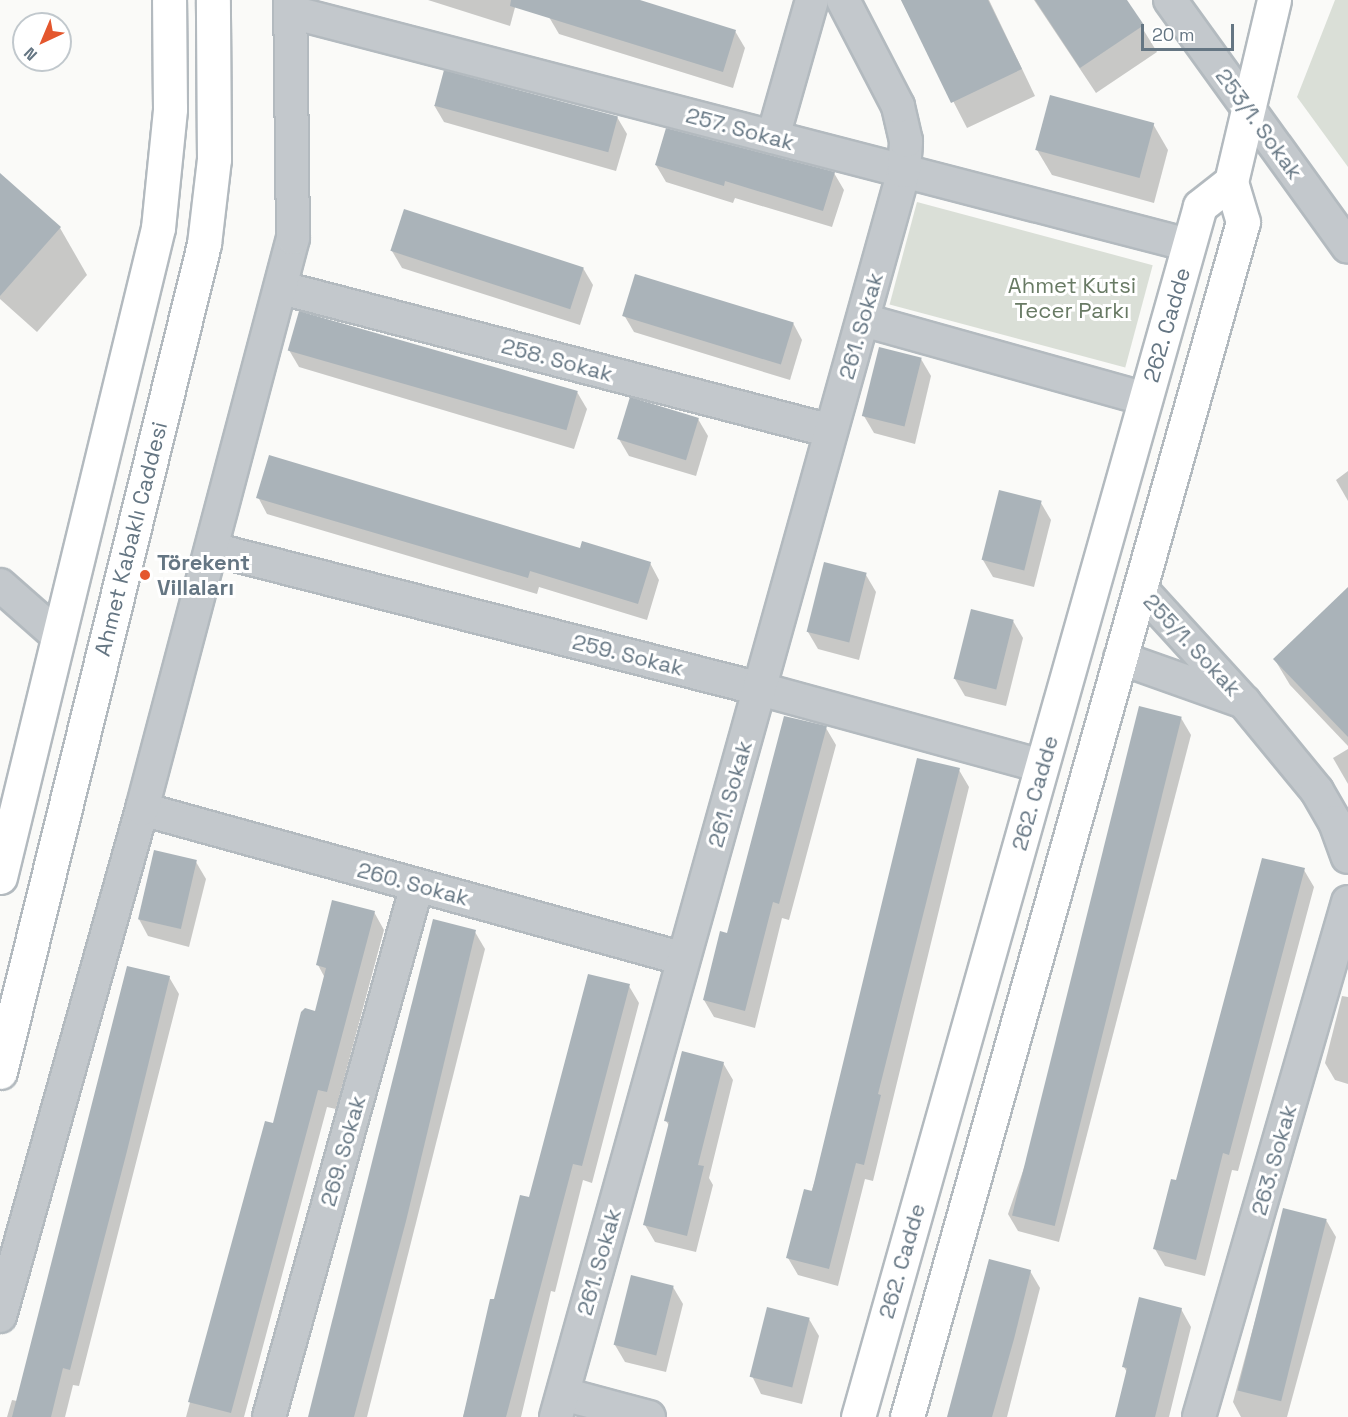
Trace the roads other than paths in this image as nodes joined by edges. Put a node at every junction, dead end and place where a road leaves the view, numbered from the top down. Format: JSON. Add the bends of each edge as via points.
{"nodes":[{"id":1,"x":169,"y":0,"type":"edge"},
{"id":2,"x":213,"y":0,"type":"edge"},
{"id":3,"x":812,"y":0,"type":"edge"},
{"id":4,"x":843,"y":0,"type":"edge"},
{"id":5,"x":1170,"y":0,"type":"edge"},
{"id":6,"x":1274,"y":0,"type":"edge"},
{"id":7,"x":291,"y":6,"type":"edge"},
{"id":8,"x":1248,"y":108,"type":"junction"},
{"id":9,"x":774,"y":137,"type":"junction"},
{"id":10,"x":904,"y":171,"type":"junction"},
{"id":11,"x":1231,"y":182,"type":"junction"},
{"id":12,"x":1190,"y":245,"type":"junction"},
{"id":13,"x":1348,"y":247,"type":"edge"},
{"id":14,"x":282,"y":288,"type":"junction"},
{"id":15,"x":863,"y":320,"type":"junction"},
{"id":16,"x":1146,"y":399,"type":"junction"},
{"id":17,"x":831,"y":431,"type":"junction"},
{"id":18,"x":212,"y":549,"type":"junction"},
{"id":19,"x":0,"y":585,"type":"edge"},
{"id":20,"x":1140,"y":588,"type":"junction"},
{"id":21,"x":58,"y":638,"type":"junction"},
{"id":22,"x":1120,"y":658,"type":"junction"},
{"id":23,"x":759,"y":689,"type":"junction"},
{"id":24,"x":1244,"y":702,"type":"junction"},
{"id":25,"x":1042,"y":766,"type":"junction"},
{"id":26,"x":142,"y":809,"type":"junction"},
{"id":27,"x":1348,"y":857,"type":"edge"},
{"id":28,"x":0,"y":877,"type":"edge"},
{"id":29,"x":417,"y":885,"type":"junction"},
{"id":30,"x":1348,"y":902,"type":"edge"},
{"id":31,"x":684,"y":959,"type":"junction"},
{"id":32,"x":1337,"y":980,"type":"edge"},
{"id":33,"x":0,"y":1072,"type":"edge"},
{"id":34,"x":0,"y":1316,"type":"edge"},
{"id":35,"x":559,"y":1406,"type":"edge"},
{"id":36,"x":269,"y":1417,"type":"edge"},
{"id":37,"x":649,"y":1417,"type":"edge"},
{"id":38,"x":858,"y":1417,"type":"edge"},
{"id":39,"x":906,"y":1417,"type":"edge"},
{"id":40,"x":1199,"y":1417,"type":"edge"}],
"edges":[{"from":1,"to":21,"type":"street","name":"Ahmet Kabaklı Caddesi","via":[[170,109],[158,228]]},
{"from":2,"to":33,"type":"street","name":"Ahmet Kabaklı Caddesi","via":[[214,159],[204,244]]},
{"from":3,"to":9,"type":"street"},
{"from":4,"to":10,"type":"street","name":"261. Sokak","via":[[898,106],[906,141]]},
{"from":5,"to":8,"type":"street","name":"253/1. Sokak"},
{"from":6,"to":8,"type":"street","name":"262. Cadde"},
{"from":7,"to":9,"type":"street","name":"257. Sokak"},
{"from":7,"to":14,"type":"street","via":[[296,220]]},
{"from":8,"to":11,"type":"street","name":"262. Cadde"},
{"from":8,"to":13,"type":"street","name":"253/1. Sokak"},
{"from":9,"to":10,"type":"street","name":"257. Sokak"},
{"from":10,"to":12,"type":"street","name":"257. Sokak"},
{"from":10,"to":15,"type":"street","name":"261. Sokak"},
{"from":11,"to":12,"type":"street","name":"262. Cadde","via":[[1200,206]]},
{"from":11,"to":20,"type":"street","name":"262. Cadde","via":[[1243,222]]},
{"from":12,"to":16,"type":"street","name":"262. Cadde"},
{"from":14,"to":17,"type":"street","name":"258. Sokak"},
{"from":14,"to":18,"type":"street"},
{"from":15,"to":16,"type":"street"},
{"from":15,"to":17,"type":"street","name":"261. Sokak"},
{"from":16,"to":25,"type":"street","name":"262. Cadde"},
{"from":17,"to":23,"type":"street","name":"261. Sokak"},
{"from":18,"to":23,"type":"street","name":"259. Sokak"},
{"from":18,"to":26,"type":"street"},
{"from":19,"to":21,"type":"street"},
{"from":20,"to":22,"type":"street","name":"262. Cadde"},
{"from":20,"to":24,"type":"street","name":"255/1. Sokak"},
{"from":21,"to":28,"type":"street","name":"Ahmet Kabaklı Caddesi"},
{"from":22,"to":24,"type":"street","name":"255/1. Sokak"},
{"from":22,"to":39,"type":"street","name":"262. Cadde"},
{"from":23,"to":25,"type":"street","name":"259. Sokak"},
{"from":23,"to":31,"type":"street","name":"261. Sokak"},
{"from":24,"to":27,"type":"street","name":"255/1. Sokak","via":[[1317,791],[1335,822]]},
{"from":25,"to":38,"type":"street","name":"262. Cadde"},
{"from":26,"to":29,"type":"street","name":"260. Sokak"},
{"from":26,"to":34,"type":"street"},
{"from":29,"to":31,"type":"street","name":"260. Sokak"},
{"from":29,"to":36,"type":"street","name":"269. Sokak"},
{"from":30,"to":32,"type":"street","name":"263. Sokak"},
{"from":31,"to":35,"type":"street","name":"261. Sokak"},
{"from":32,"to":40,"type":"street","name":"263. Sokak"},
{"from":35,"to":37,"type":"street"}]}
